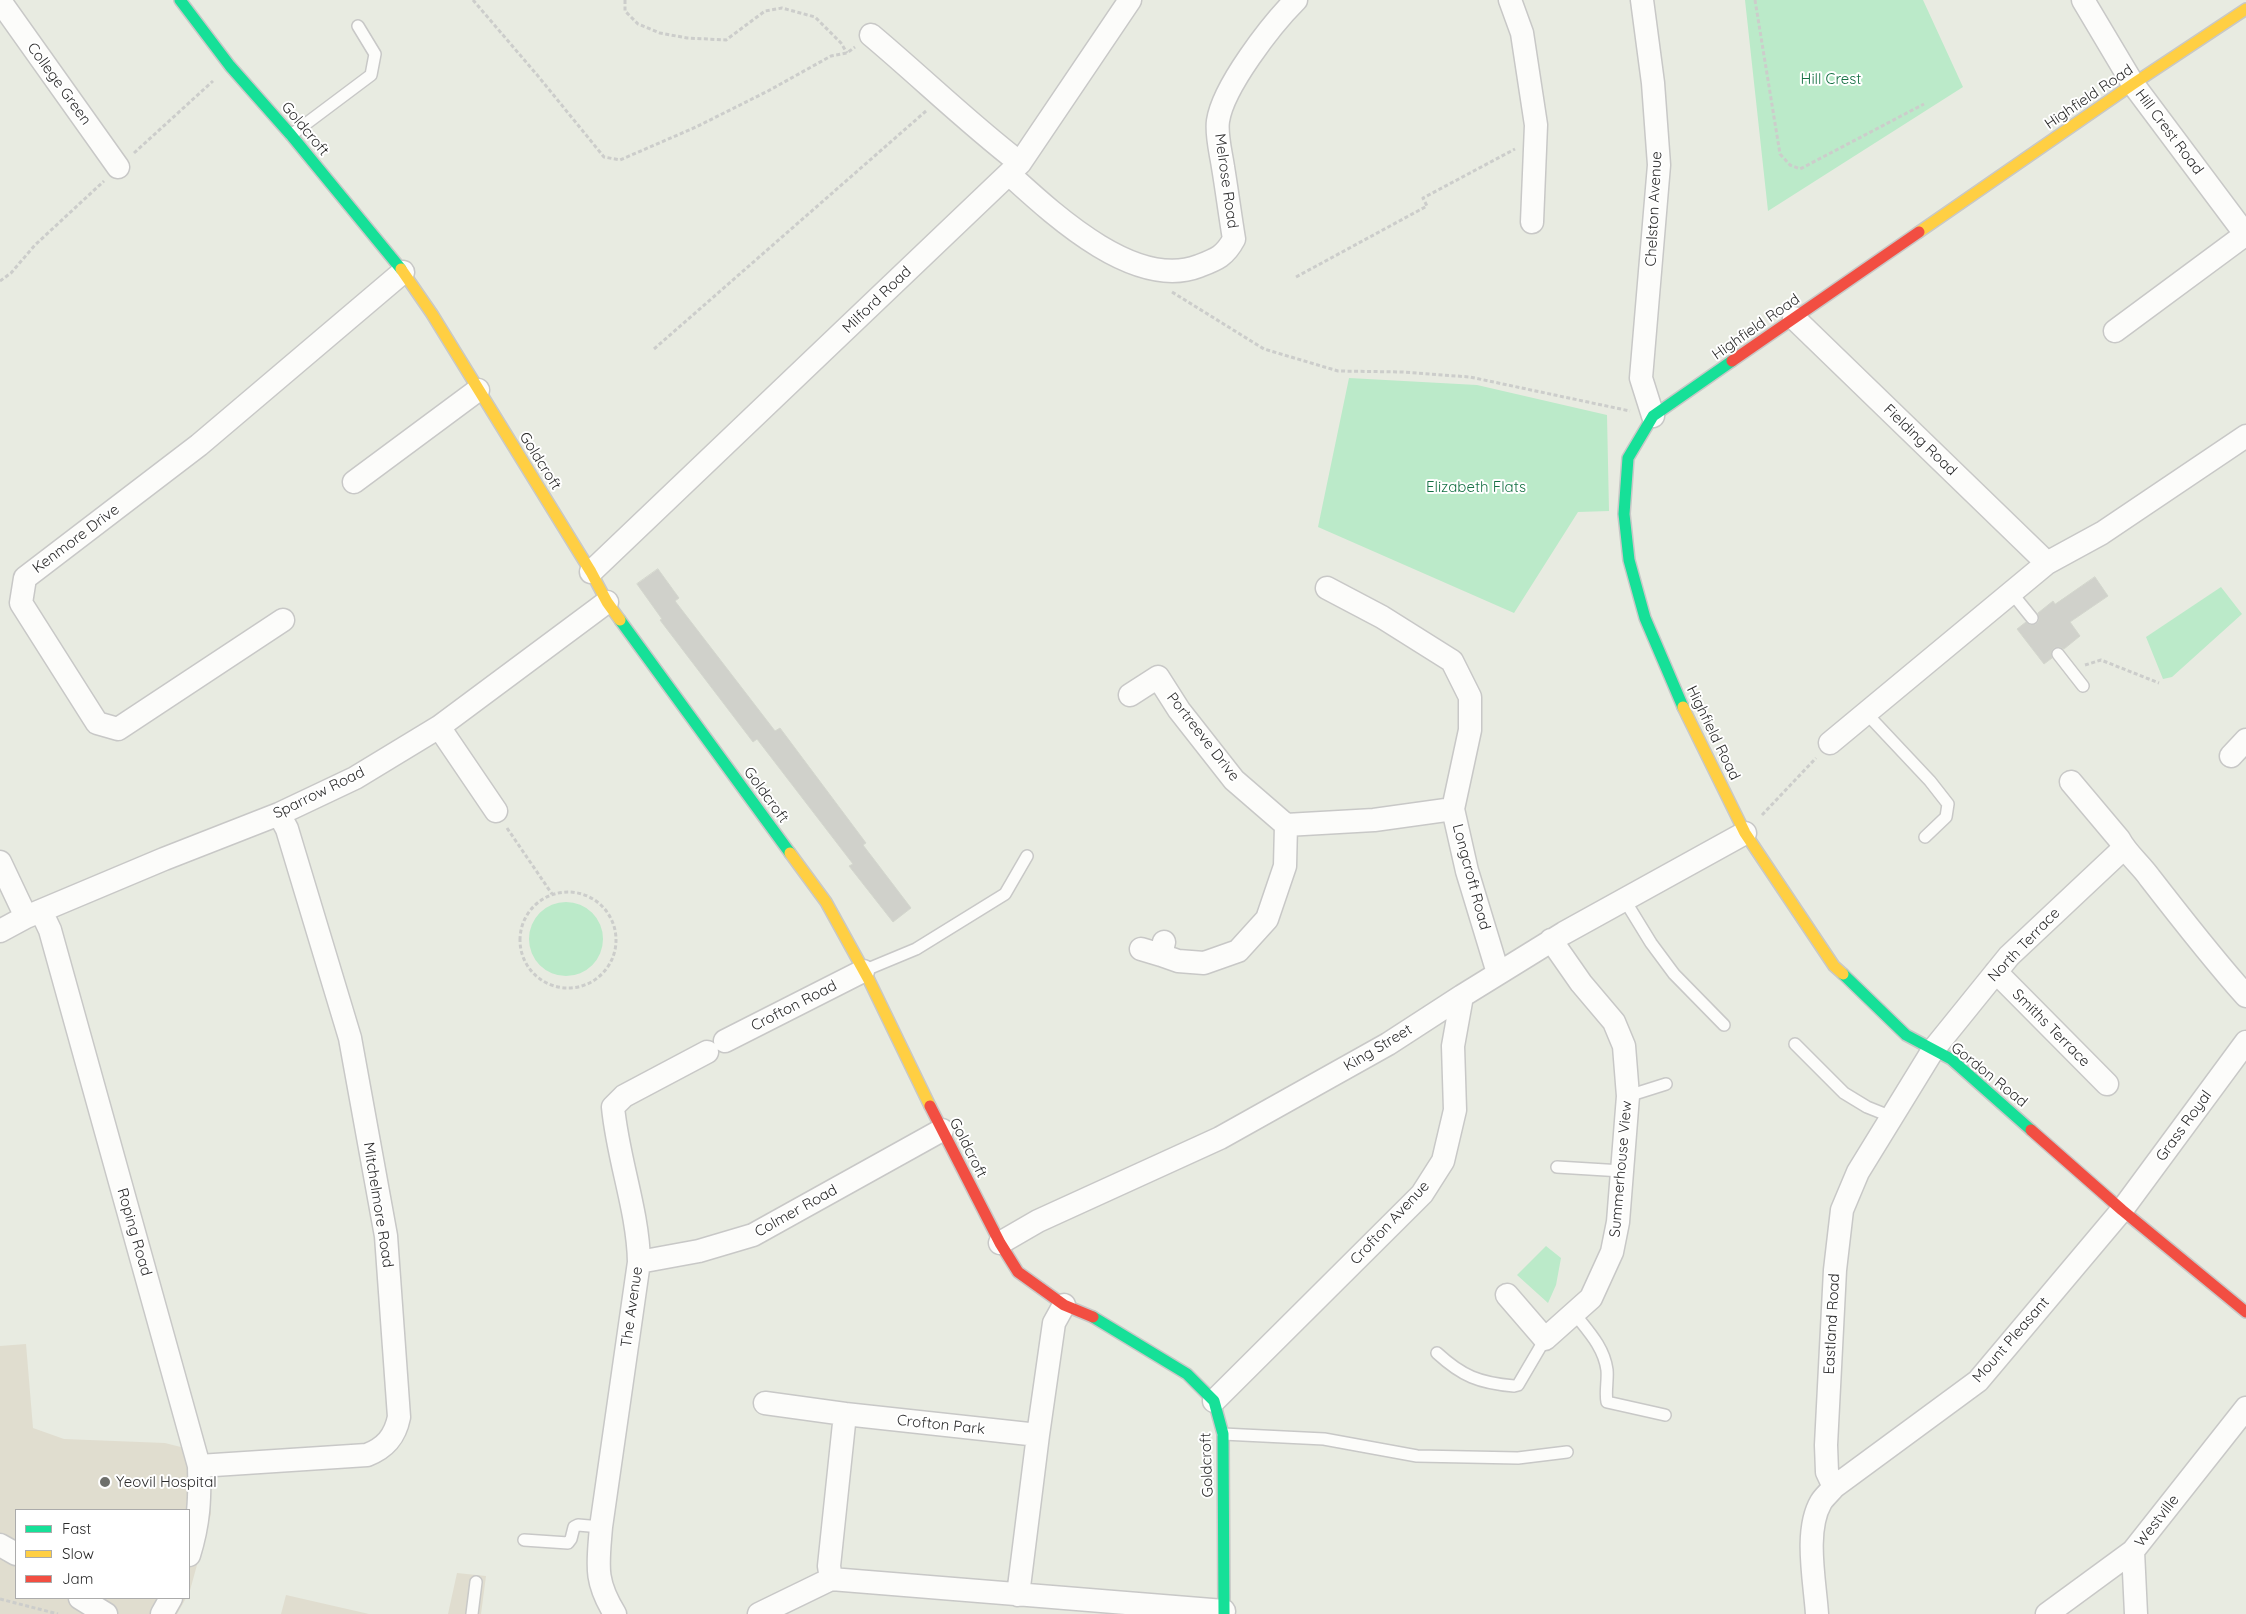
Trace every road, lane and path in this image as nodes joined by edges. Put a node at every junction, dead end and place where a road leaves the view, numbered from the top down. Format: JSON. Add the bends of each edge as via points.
{"nodes":[{"id":1,"x":180,"y":0,"type":"edge"},
{"id":2,"x":472,"y":0,"type":"edge"},
{"id":3,"x":625,"y":0,"type":"edge"},
{"id":4,"x":1130,"y":0,"type":"edge"},
{"id":5,"x":1296,"y":0,"type":"edge"},
{"id":6,"x":1510,"y":0,"type":"edge"},
{"id":7,"x":1642,"y":0,"type":"edge"},
{"id":8,"x":1755,"y":0,"type":"edge"},
{"id":9,"x":2083,"y":0,"type":"edge"},
{"id":10,"x":0,"y":1,"type":"edge"},
{"id":11,"x":2246,"y":9,"type":"edge"},
{"id":12,"x":358,"y":26,"type":"dead end"},
{"id":13,"x":871,"y":35,"type":"joint"},
{"id":14,"x":847,"y":53,"type":"junction"},
{"id":15,"x":2133,"y":84,"type":"junction"},
{"id":16,"x":943,"y":96,"type":"junction"},
{"id":17,"x":1924,"y":104,"type":"dead end"},
{"id":18,"x":291,"y":135,"type":"junction"},
{"id":19,"x":1536,"y":137,"type":"junction"},
{"id":20,"x":118,"y":167,"type":"dead end"},
{"id":21,"x":1015,"y":169,"type":"junction"},
{"id":22,"x":1532,"y":222,"type":"dead end"},
{"id":23,"x":2246,"y":234,"type":"edge"},
{"id":24,"x":402,"y":272,"type":"junction"},
{"id":25,"x":1296,"y":277,"type":"dead end"},
{"id":26,"x":1168,"y":289,"type":"dead end"},
{"id":27,"x":1794,"y":318,"type":"junction"},
{"id":28,"x":2115,"y":331,"type":"dead end"},
{"id":29,"x":654,"y":349,"type":"dead end"},
{"id":30,"x":478,"y":390,"type":"junction"},
{"id":31,"x":1653,"y":416,"type":"junction"},
{"id":32,"x":2246,"y":436,"type":"edge"},
{"id":33,"x":354,"y":482,"type":"dead end"},
{"id":34,"x":2046,"y":563,"type":"junction"},
{"id":35,"x":592,"y":572,"type":"junction"},
{"id":36,"x":1327,"y":588,"type":"dead end"},
{"id":37,"x":2011,"y":592,"type":"junction"},
{"id":38,"x":607,"y":602,"type":"junction"},
{"id":39,"x":2032,"y":618,"type":"dead end"},
{"id":40,"x":283,"y":620,"type":"dead end"},
{"id":41,"x":2058,"y":654,"type":"dead end"},
{"id":42,"x":2070,"y":669,"type":"junction"},
{"id":43,"x":2159,"y":684,"type":"dead end"},
{"id":44,"x":2083,"y":686,"type":"dead end"},
{"id":45,"x":1130,"y":695,"type":"dead end"},
{"id":46,"x":1866,"y":713,"type":"junction"},
{"id":47,"x":439,"y":727,"type":"junction"},
{"id":48,"x":1830,"y":743,"type":"joint"},
{"id":49,"x":2071,"y":782,"type":"dead end"},
{"id":50,"x":1453,"y":809,"type":"junction"},
{"id":51,"x":496,"y":811,"type":"joint"},
{"id":52,"x":279,"y":814,"type":"junction"},
{"id":53,"x":1286,"y":825,"type":"junction"},
{"id":54,"x":1746,"y":833,"type":"junction"},
{"id":55,"x":1925,"y":836,"type":"dead end"},
{"id":56,"x":2124,"y":848,"type":"junction"},
{"id":57,"x":1027,"y":856,"type":"dead end"},
{"id":58,"x":0,"y":862,"type":"edge"},
{"id":59,"x":552,"y":894,"type":"junction"},
{"id":60,"x":1624,"y":899,"type":"junction"},
{"id":61,"x":34,"y":914,"type":"junction"},
{"id":62,"x":0,"y":931,"type":"edge"},
{"id":63,"x":1551,"y":940,"type":"junction"},
{"id":64,"x":1156,"y":948,"type":"dead end"},
{"id":65,"x":864,"y":972,"type":"junction"},
{"id":66,"x":1996,"y":972,"type":"junction"},
{"id":67,"x":1498,"y":973,"type":"junction"},
{"id":68,"x":1462,"y":996,"type":"junction"},
{"id":69,"x":2246,"y":996,"type":"edge"},
{"id":70,"x":1724,"y":1025,"type":"dead end"},
{"id":71,"x":2246,"y":1042,"type":"edge"},
{"id":72,"x":1795,"y":1044,"type":"dead end"},
{"id":73,"x":716,"y":1046,"type":"joint"},
{"id":74,"x":1933,"y":1050,"type":"junction"},
{"id":75,"x":1666,"y":1084,"type":"dead end"},
{"id":76,"x":2107,"y":1084,"type":"dead end"},
{"id":77,"x":1628,"y":1096,"type":"junction"},
{"id":78,"x":1892,"y":1117,"type":"junction"},
{"id":79,"x":942,"y":1130,"type":"junction"},
{"id":80,"x":1557,"y":1167,"type":"dead end"},
{"id":81,"x":1622,"y":1171,"type":"junction"},
{"id":82,"x":2122,"y":1210,"type":"junction"},
{"id":83,"x":1000,"y":1243,"type":"junction"},
{"id":84,"x":638,"y":1262,"type":"junction"},
{"id":85,"x":1507,"y":1295,"type":"dead end"},
{"id":86,"x":1064,"y":1305,"type":"junction"},
{"id":87,"x":2246,"y":1312,"type":"edge"},
{"id":88,"x":1574,"y":1313,"type":"junction"},
{"id":89,"x":1545,"y":1339,"type":"junction"},
{"id":90,"x":1437,"y":1353,"type":"dead end"},
{"id":91,"x":1214,"y":1401,"type":"junction"},
{"id":92,"x":765,"y":1403,"type":"dead end"},
{"id":93,"x":2246,"y":1408,"type":"edge"},
{"id":94,"x":845,"y":1414,"type":"junction"},
{"id":95,"x":1665,"y":1415,"type":"dead end"},
{"id":96,"x":1223,"y":1434,"type":"junction"},
{"id":97,"x":1038,"y":1435,"type":"junction"},
{"id":98,"x":1566,"y":1452,"type":"dead end"},
{"id":99,"x":199,"y":1466,"type":"junction"},
{"id":100,"x":1834,"y":1487,"type":"junction"},
{"id":101,"x":601,"y":1527,"type":"junction"},
{"id":102,"x":524,"y":1540,"type":"dead end"},
{"id":103,"x":0,"y":1545,"type":"edge"},
{"id":104,"x":2134,"y":1551,"type":"junction"},
{"id":105,"x":190,"y":1552,"type":"edge"},
{"id":106,"x":15,"y":1553,"type":"edge"},
{"id":107,"x":831,"y":1579,"type":"junction"},
{"id":108,"x":476,"y":1582,"type":"dead end"},
{"id":109,"x":1018,"y":1595,"type":"junction"},
{"id":110,"x":0,"y":1599,"type":"edge"},
{"id":111,"x":82,"y":1599,"type":"edge"},
{"id":112,"x":170,"y":1599,"type":"edge"},
{"id":113,"x":1224,"y":1612,"type":"edge"},
{"id":114,"x":58,"y":1614,"type":"edge"},
{"id":115,"x":106,"y":1614,"type":"edge"},
{"id":116,"x":162,"y":1614,"type":"edge"},
{"id":117,"x":472,"y":1614,"type":"edge"},
{"id":118,"x":615,"y":1614,"type":"edge"},
{"id":119,"x":759,"y":1614,"type":"edge"},
{"id":120,"x":1817,"y":1614,"type":"edge"},
{"id":121,"x":2047,"y":1614,"type":"edge"},
{"id":122,"x":2136,"y":1614,"type":"edge"}],
"edges":[{"from":1,"to":18,"type":"street","name":"Goldcroft","via":[[230,66]]},
{"from":2,"to":14,"type":"path","via":[[604,157],[620,160],[712,119],[831,56]]},
{"from":3,"to":14,"type":"path","via":[[625,10],[638,24],[660,33],[726,40],[765,10],[782,8],[815,17]]},
{"from":4,"to":21,"type":"street","name":"Milford Road"},
{"from":5,"to":21,"type":"street","name":"Melrose Road","via":[[1282,14],[1232,83],[1222,104],[1217,122],[1234,239],[1227,252],[1213,261],[1189,270],[1157,271],[1126,261],[1063,223]]},
{"from":6,"to":19,"type":"street","via":[[1522,33]]},
{"from":7,"to":31,"type":"street","name":"Chelston Avenue","via":[[1659,165],[1641,378]]},
{"from":8,"to":17,"type":"path","via":[[1780,154],[1790,165],[1800,169]]},
{"from":9,"to":15,"type":"street","name":"Hill Crest Road"},
{"from":10,"to":20,"type":"street","name":"College Green"},
{"from":11,"to":15,"type":"street","name":"Highfield Road"},
{"from":12,"to":18,"type":"lane","via":[[375,54],[371,75]]},
{"from":13,"to":14,"type":"path"},
{"from":13,"to":16,"type":"street","name":"Melrose Road"},
{"from":15,"to":23,"type":"street","name":"Hill Crest Road"},
{"from":15,"to":27,"type":"street","name":"Highfield Road"},
{"from":16,"to":21,"type":"street","name":"Melrose Road"},
{"from":16,"to":29,"type":"path"},
{"from":18,"to":24,"type":"street","name":"Goldcroft"},
{"from":19,"to":22,"type":"street"},
{"from":19,"to":25,"type":"path","via":[[1423,198],[1427,206]]},
{"from":21,"to":35,"type":"street","name":"Milford Road"},
{"from":23,"to":28,"type":"street","name":"Hill Crest Road"},
{"from":24,"to":30,"type":"street","name":"Goldcroft"},
{"from":24,"to":40,"type":"street","name":"Kenmore Drive","via":[[199,444],[25,578],[21,603],[98,723],[118,730]]},
{"from":26,"to":31,"type":"path","via":[[1200,312],[1264,349],[1338,371],[1470,377]]},
{"from":27,"to":31,"type":"street","name":"Highfield Road"},
{"from":27,"to":34,"type":"street","name":"Fielding Road"},
{"from":30,"to":33,"type":"street"},
{"from":30,"to":35,"type":"street","name":"Goldcroft"},
{"from":31,"to":54,"type":"street","name":"Highfield Road","via":[[1628,458],[1624,514],[1629,560],[1645,618],[1688,719]]},
{"from":32,"to":34,"type":"street","via":[[2102,534]]},
{"from":34,"to":37,"type":"street"},
{"from":35,"to":38,"type":"street","name":"Goldcroft"},
{"from":36,"to":50,"type":"street","name":"Longcroft Road","via":[[1382,617],[1452,661],[1470,697],[1470,730]]},
{"from":37,"to":39,"type":"lane"},
{"from":37,"to":46,"type":"street"},
{"from":38,"to":47,"type":"street","name":"Sparrow Road"},
{"from":38,"to":65,"type":"street","name":"Goldcroft","via":[[826,902]]},
{"from":41,"to":42,"type":"lane"},
{"from":42,"to":43,"type":"path","via":[[2101,660]]},
{"from":42,"to":44,"type":"lane"},
{"from":45,"to":53,"type":"street","name":"Portreeve Drive","via":[[1158,677],[1179,710],[1234,780]]},
{"from":46,"to":48,"type":"street"},
{"from":46,"to":55,"type":"lane","via":[[1948,804],[1946,817]]},
{"from":47,"to":51,"type":"street"},
{"from":47,"to":52,"type":"street","name":"Sparrow Road","via":[[355,778]]},
{"from":48,"to":54,"type":"path"},
{"from":49,"to":56,"type":"street"},
{"from":50,"to":53,"type":"street","via":[[1374,820]]},
{"from":50,"to":67,"type":"street","name":"Longcroft Road","via":[[1467,871]]},
{"from":51,"to":59,"type":"path"},
{"from":52,"to":61,"type":"street","name":"Sparrow Road"},
{"from":52,"to":99,"type":"street","name":"Mitchelmore Road","via":[[287,830],[350,1038],[386,1236],[398,1418],[389,1441],[367,1455]]},
{"from":53,"to":64,"type":"street","via":[[1285,866],[1267,919],[1238,951],[1204,963],[1178,961]]},
{"from":54,"to":60,"type":"street","name":"King Street"},
{"from":54,"to":74,"type":"street","name":"Gordon Road","via":[[1834,966],[1906,1035]]},
{"from":56,"to":66,"type":"street","name":"North Terrace"},
{"from":56,"to":69,"type":"street"},
{"from":57,"to":65,"type":"lane","via":[[1005,894],[916,949]]},
{"from":58,"to":61,"type":"street","name":"Roping Road"},
{"from":59,"to":59,"type":"path","via":[[527,914],[521,928],[520,945],[524,960],[533,974],[546,983],[562,988],[578,987],[593,981],[613,957],[616,942],[614,926],[608,912],[583,894]]},
{"from":60,"to":63,"type":"street","name":"King Street"},
{"from":60,"to":70,"type":"lane","via":[[1674,974]]},
{"from":61,"to":62,"type":"street","name":"Sparrow Road"},
{"from":61,"to":99,"type":"street","name":"Roping Road","via":[[50,930]]},
{"from":63,"to":67,"type":"street","name":"King Street"},
{"from":63,"to":77,"type":"street","name":"Summerhouse View","via":[[1614,1022],[1624,1046]]},
{"from":65,"to":73,"type":"street","name":"Crofton Road"},
{"from":65,"to":79,"type":"street","name":"Goldcroft"},
{"from":66,"to":74,"type":"street","name":"North Terrace"},
{"from":66,"to":76,"type":"street","name":"Smiths Terrace"},
{"from":67,"to":68,"type":"street","name":"King Street"},
{"from":68,"to":83,"type":"street","name":"King Street","via":[[1388,1044],[1220,1138],[1038,1221]]},
{"from":68,"to":91,"type":"street","name":"Crofton Avenue","via":[[1453,1046],[1455,1110],[1443,1161],[1422,1194]]},
{"from":71,"to":82,"type":"street","name":"Grass Royal"},
{"from":72,"to":78,"type":"lane","via":[[1844,1093]]},
{"from":73,"to":84,"type":"street","name":"The Avenue","via":[[624,1096],[613,1107],[616,1140],[638,1237]]},
{"from":74,"to":78,"type":"street","name":"Eastland Road"},
{"from":74,"to":82,"type":"street","name":"Gordon Road","via":[[1951,1059]]},
{"from":75,"to":77,"type":"lane"},
{"from":77,"to":81,"type":"street","name":"Summerhouse View"},
{"from":78,"to":100,"type":"street","name":"Eastland Road","via":[[1858,1172],[1842,1210],[1834,1270],[1826,1445],[1827,1472]]},
{"from":79,"to":83,"type":"street","name":"Goldcroft"},
{"from":79,"to":84,"type":"street","name":"Colmer Road","via":[[753,1235],[698,1251]]},
{"from":80,"to":81,"type":"lane"},
{"from":81,"to":88,"type":"street","name":"Summerhouse View","via":[[1612,1252],[1591,1298]]},
{"from":82,"to":87,"type":"street","name":"Gordon Road"},
{"from":82,"to":100,"type":"street","name":"Mount Pleasant","via":[[1978,1381]]},
{"from":83,"to":86,"type":"street","name":"Goldcroft","via":[[1018,1272]]},
{"from":84,"to":101,"type":"street","name":"The Avenue"},
{"from":85,"to":89,"type":"street"},
{"from":86,"to":91,"type":"street","name":"Goldcroft","via":[[1090,1316],[1187,1374]]},
{"from":86,"to":97,"type":"street","via":[[1054,1323]]},
{"from":88,"to":89,"type":"street","name":"Summerhouse View"},
{"from":88,"to":95,"type":"lane","via":[[1605,1357],[1607,1402]]},
{"from":89,"to":90,"type":"lane","via":[[1518,1385],[1514,1386],[1468,1376],[1455,1370]]},
{"from":91,"to":96,"type":"street","name":"Goldcroft"},
{"from":92,"to":94,"type":"street","name":"Crofton Park"},
{"from":93,"to":104,"type":"street","name":"Westville"},
{"from":94,"to":97,"type":"street","name":"Crofton Park"},
{"from":94,"to":107,"type":"street","via":[[829,1566]]},
{"from":96,"to":98,"type":"lane","via":[[1324,1439],[1417,1456],[1518,1458]]},
{"from":96,"to":113,"type":"street","name":"Goldcroft"},
{"from":97,"to":109,"type":"street"},
{"from":99,"to":105,"type":"street","name":"Roping Road","via":[[199,1509]]},
{"from":100,"to":120,"type":"street","via":[[1821,1501],[1814,1519],[1812,1539]]},
{"from":101,"to":102,"type":"lane","via":[[578,1525],[574,1527],[568,1543]]},
{"from":101,"to":118,"type":"street","name":"The Avenue","via":[[598,1568],[603,1594]]},
{"from":103,"to":106,"type":"street"},
{"from":104,"to":121,"type":"street","name":"Westville"},
{"from":104,"to":122,"type":"street"},
{"from":107,"to":109,"type":"street"},
{"from":107,"to":119,"type":"street"},
{"from":108,"to":117,"type":"lane"},
{"from":109,"to":113,"type":"street"},
{"from":110,"to":114,"type":"path"},
{"from":111,"to":115,"type":"street"},
{"from":112,"to":116,"type":"street"}]}
